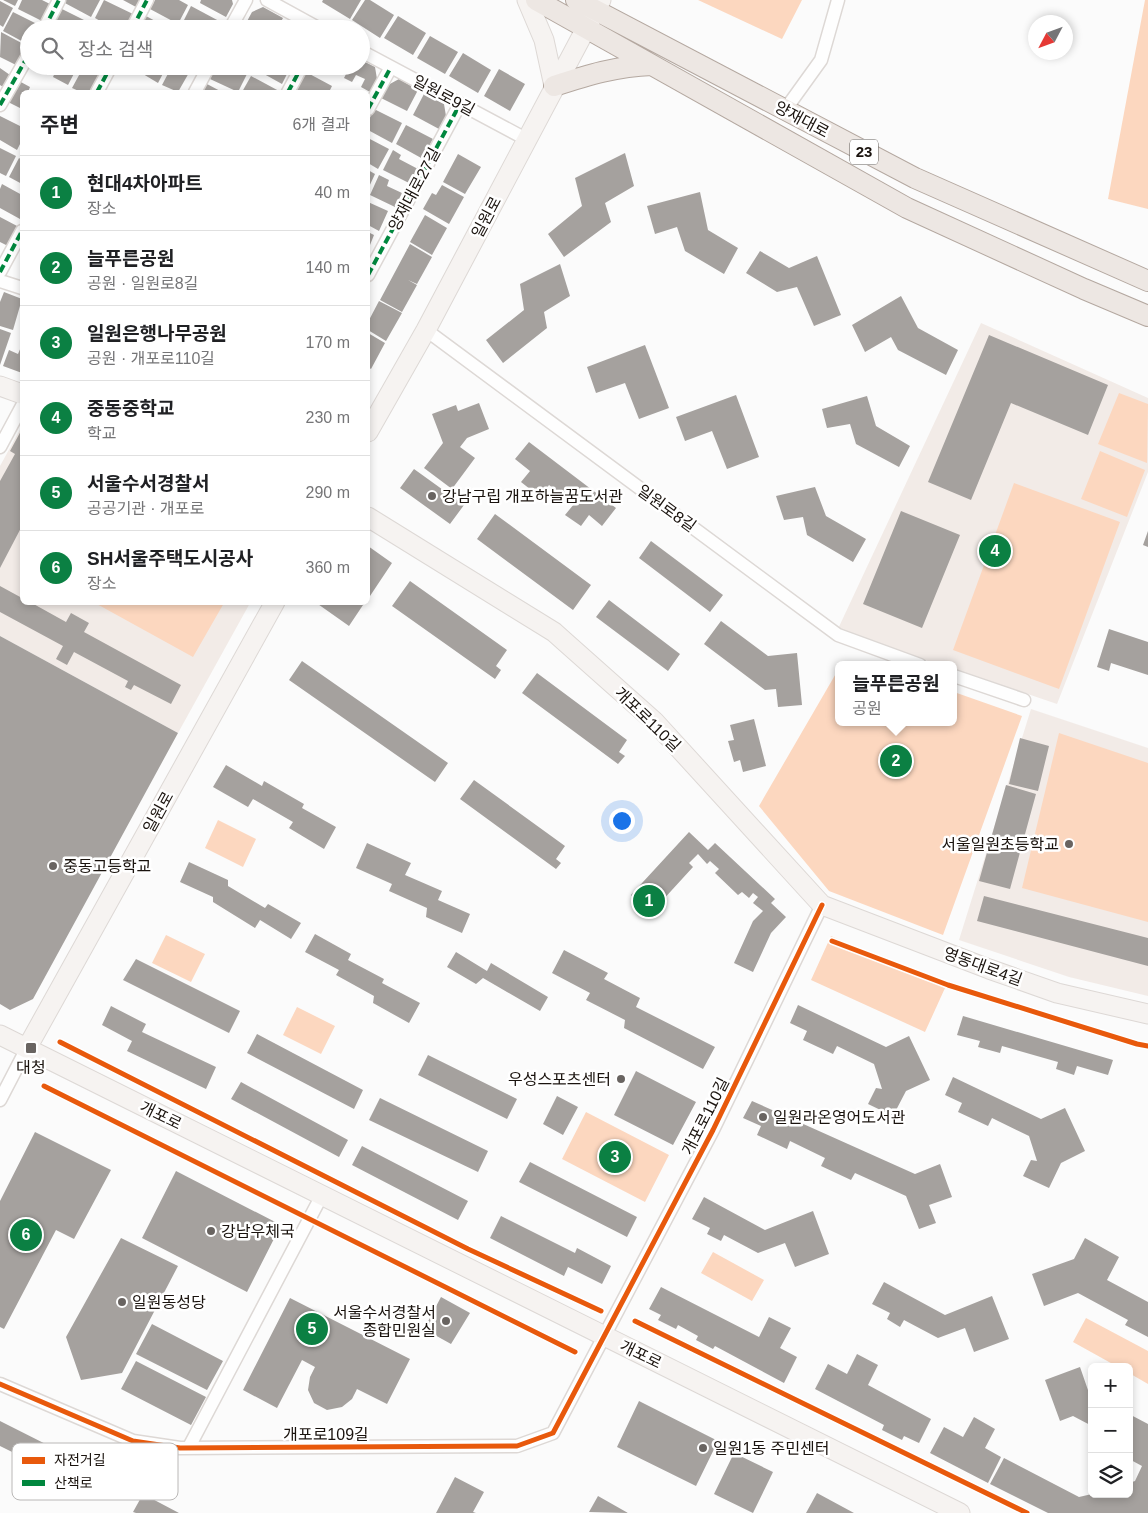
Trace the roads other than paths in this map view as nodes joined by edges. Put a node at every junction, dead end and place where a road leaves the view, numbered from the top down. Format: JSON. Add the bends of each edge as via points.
{"nodes":[{"id":1,"x":59,"y":0,"type":"edge"},
{"id":2,"x":147,"y":0,"type":"edge"},
{"id":3,"x":246,"y":0,"type":"edge"},
{"id":4,"x":266,"y":0,"type":"edge"},
{"id":5,"x":526,"y":0,"type":"edge"},
{"id":6,"x":536,"y":0,"type":"edge"},
{"id":7,"x":576,"y":0,"type":"edge"},
{"id":8,"x":838,"y":0,"type":"edge"},
{"id":9,"x":594,"y":13,"type":"edge"},
{"id":10,"x":49,"y":20,"type":"edge"},
{"id":11,"x":137,"y":20,"type":"edge"},
{"id":12,"x":235,"y":20,"type":"edge"},
{"id":13,"x":303,"y":20,"type":"edge"},
{"id":14,"x":370,"y":56,"type":"edge"},
{"id":15,"x":654,"y":65,"type":"junction"},
{"id":16,"x":391,"y":67,"type":"junction"},
{"id":17,"x":20,"y":70,"type":"edge"},
{"id":18,"x":106,"y":75,"type":"edge"},
{"id":19,"x":204,"y":75,"type":"edge"},
{"id":20,"x":297,"y":75,"type":"edge"},
{"id":21,"x":554,"y":86,"type":"junction"},
{"id":22,"x":98,"y":90,"type":"edge"},
{"id":23,"x":196,"y":90,"type":"edge"},
{"id":24,"x":289,"y":90,"type":"edge"},
{"id":25,"x":460,"y":104,"type":"junction"},
{"id":26,"x":0,"y":105,"type":"edge"},
{"id":27,"x":370,"y":105,"type":"edge"},
{"id":28,"x":785,"y":110,"type":"junction"},
{"id":29,"x":526,"y":139,"type":"junction"},
{"id":30,"x":20,"y":235,"type":"edge"},
{"id":31,"x":370,"y":271,"type":"edge"},
{"id":32,"x":0,"y":272,"type":"edge"},
{"id":33,"x":1146,"y":279,"type":"edge"},
{"id":34,"x":0,"y":281,"type":"edge"},
{"id":35,"x":20,"y":287,"type":"edge"},
{"id":36,"x":1084,"y":289,"type":"junction"},
{"id":37,"x":1148,"y":311,"type":"edge"},
{"id":38,"x":1148,"y":316,"type":"edge"},
{"id":39,"x":426,"y":330,"type":"junction"},
{"id":40,"x":0,"y":386,"type":"edge"},
{"id":41,"x":20,"y":393,"type":"edge"},
{"id":42,"x":20,"y":410,"type":"edge"},
{"id":43,"x":370,"y":421,"type":"edge"},
{"id":44,"x":0,"y":447,"type":"edge"},
{"id":45,"x":370,"y":518,"type":"edge"},
{"id":46,"x":273,"y":605,"type":"edge"},
{"id":47,"x":909,"y":661,"type":"edge"},
{"id":48,"x":957,"y":677,"type":"edge"},
{"id":49,"x":1024,"y":700,"type":"dead end"},
{"id":50,"x":822,"y":905,"type":"junction"},
{"id":51,"x":1148,"y":1014,"type":"edge"},
{"id":52,"x":0,"y":1035,"type":"edge"},
{"id":53,"x":27,"y":1048,"type":"junction"},
{"id":54,"x":0,"y":1100,"type":"edge"},
{"id":55,"x":322,"y":1195,"type":"junction"},
{"id":56,"x":603,"y":1335,"type":"junction"},
{"id":57,"x":0,"y":1384,"type":"edge"},
{"id":58,"x":146,"y":1443,"type":"edge"},
{"id":59,"x":189,"y":1447,"type":"junction"},
{"id":60,"x":178,"y":1448,"type":"edge"},
{"id":61,"x":960,"y":1513,"type":"edge"}],
"edges":[{"from":1,"to":10,"type":"street"},
{"from":2,"to":11,"type":"street"},
{"from":3,"to":12,"type":"street"},
{"from":4,"to":13,"type":"street"},
{"from":5,"to":21,"type":"street","via":[[544,40]]},
{"from":6,"to":9,"type":"main road","name":"양재대로","number":"23"},
{"from":7,"to":9,"type":"main road","name":"양재대로","number":"23"},
{"from":8,"to":28,"type":"street","via":[[821,60]]},
{"from":9,"to":15,"type":"main road","name":"양재대로","number":"23"},
{"from":9,"to":21,"type":"street","name":"일원로"},
{"from":9,"to":28,"type":"main road","name":"양재대로","number":"23"},
{"from":14,"to":16,"type":"street","name":"일원로9길"},
{"from":15,"to":21,"type":"main road","via":[[612,69]]},
{"from":15,"to":36,"type":"main road","name":"양재대로","number":"23","via":[[907,208]]},
{"from":16,"to":25,"type":"street","name":"일원로9길"},
{"from":16,"to":27,"type":"street"},
{"from":17,"to":26,"type":"street"},
{"from":18,"to":22,"type":"street"},
{"from":19,"to":23,"type":"street"},
{"from":20,"to":24,"type":"street"},
{"from":21,"to":29,"type":"street","name":"일원로"},
{"from":25,"to":29,"type":"street","name":"일원로9길"},
{"from":25,"to":31,"type":"street","name":"양재대로27길"},
{"from":28,"to":33,"type":"main road","name":"양재대로","number":"23","via":[[914,178]]},
{"from":29,"to":39,"type":"street","name":"일원로"},
{"from":30,"to":32,"type":"street"},
{"from":34,"to":35,"type":"street"},
{"from":36,"to":37,"type":"main road","name":"양재대로"},
{"from":36,"to":38,"type":"main road","name":"양재대로","number":"23"},
{"from":39,"to":43,"type":"street","name":"일원로"},
{"from":39,"to":47,"type":"street","name":"일원로8길","via":[[838,635]]},
{"from":40,"to":41,"type":"street"},
{"from":42,"to":44,"type":"street"},
{"from":45,"to":50,"type":"street","name":"개포로110길","via":[[554,632],[654,720]]},
{"from":46,"to":53,"type":"street","name":"일원로"},
{"from":48,"to":49,"type":"street"},
{"from":50,"to":51,"type":"street","name":"영동대로4길","via":[[1057,993]]},
{"from":50,"to":56,"type":"street","name":"개포로110길","via":[[713,1130]]},
{"from":52,"to":53,"type":"street","name":"개포로"},
{"from":53,"to":54,"type":"street"},
{"from":53,"to":55,"type":"street","name":"개포로"},
{"from":55,"to":56,"type":"street","name":"개포로"},
{"from":55,"to":59,"type":"street"},
{"from":56,"to":59,"type":"street","name":"개포로109길","via":[[552,1433],[517,1446]]},
{"from":56,"to":61,"type":"street","name":"개포로"},
{"from":57,"to":58,"type":"street","name":"개포로109길","via":[[133,1441]]},
{"from":59,"to":60,"type":"street","name":"개포로109길"}]}
